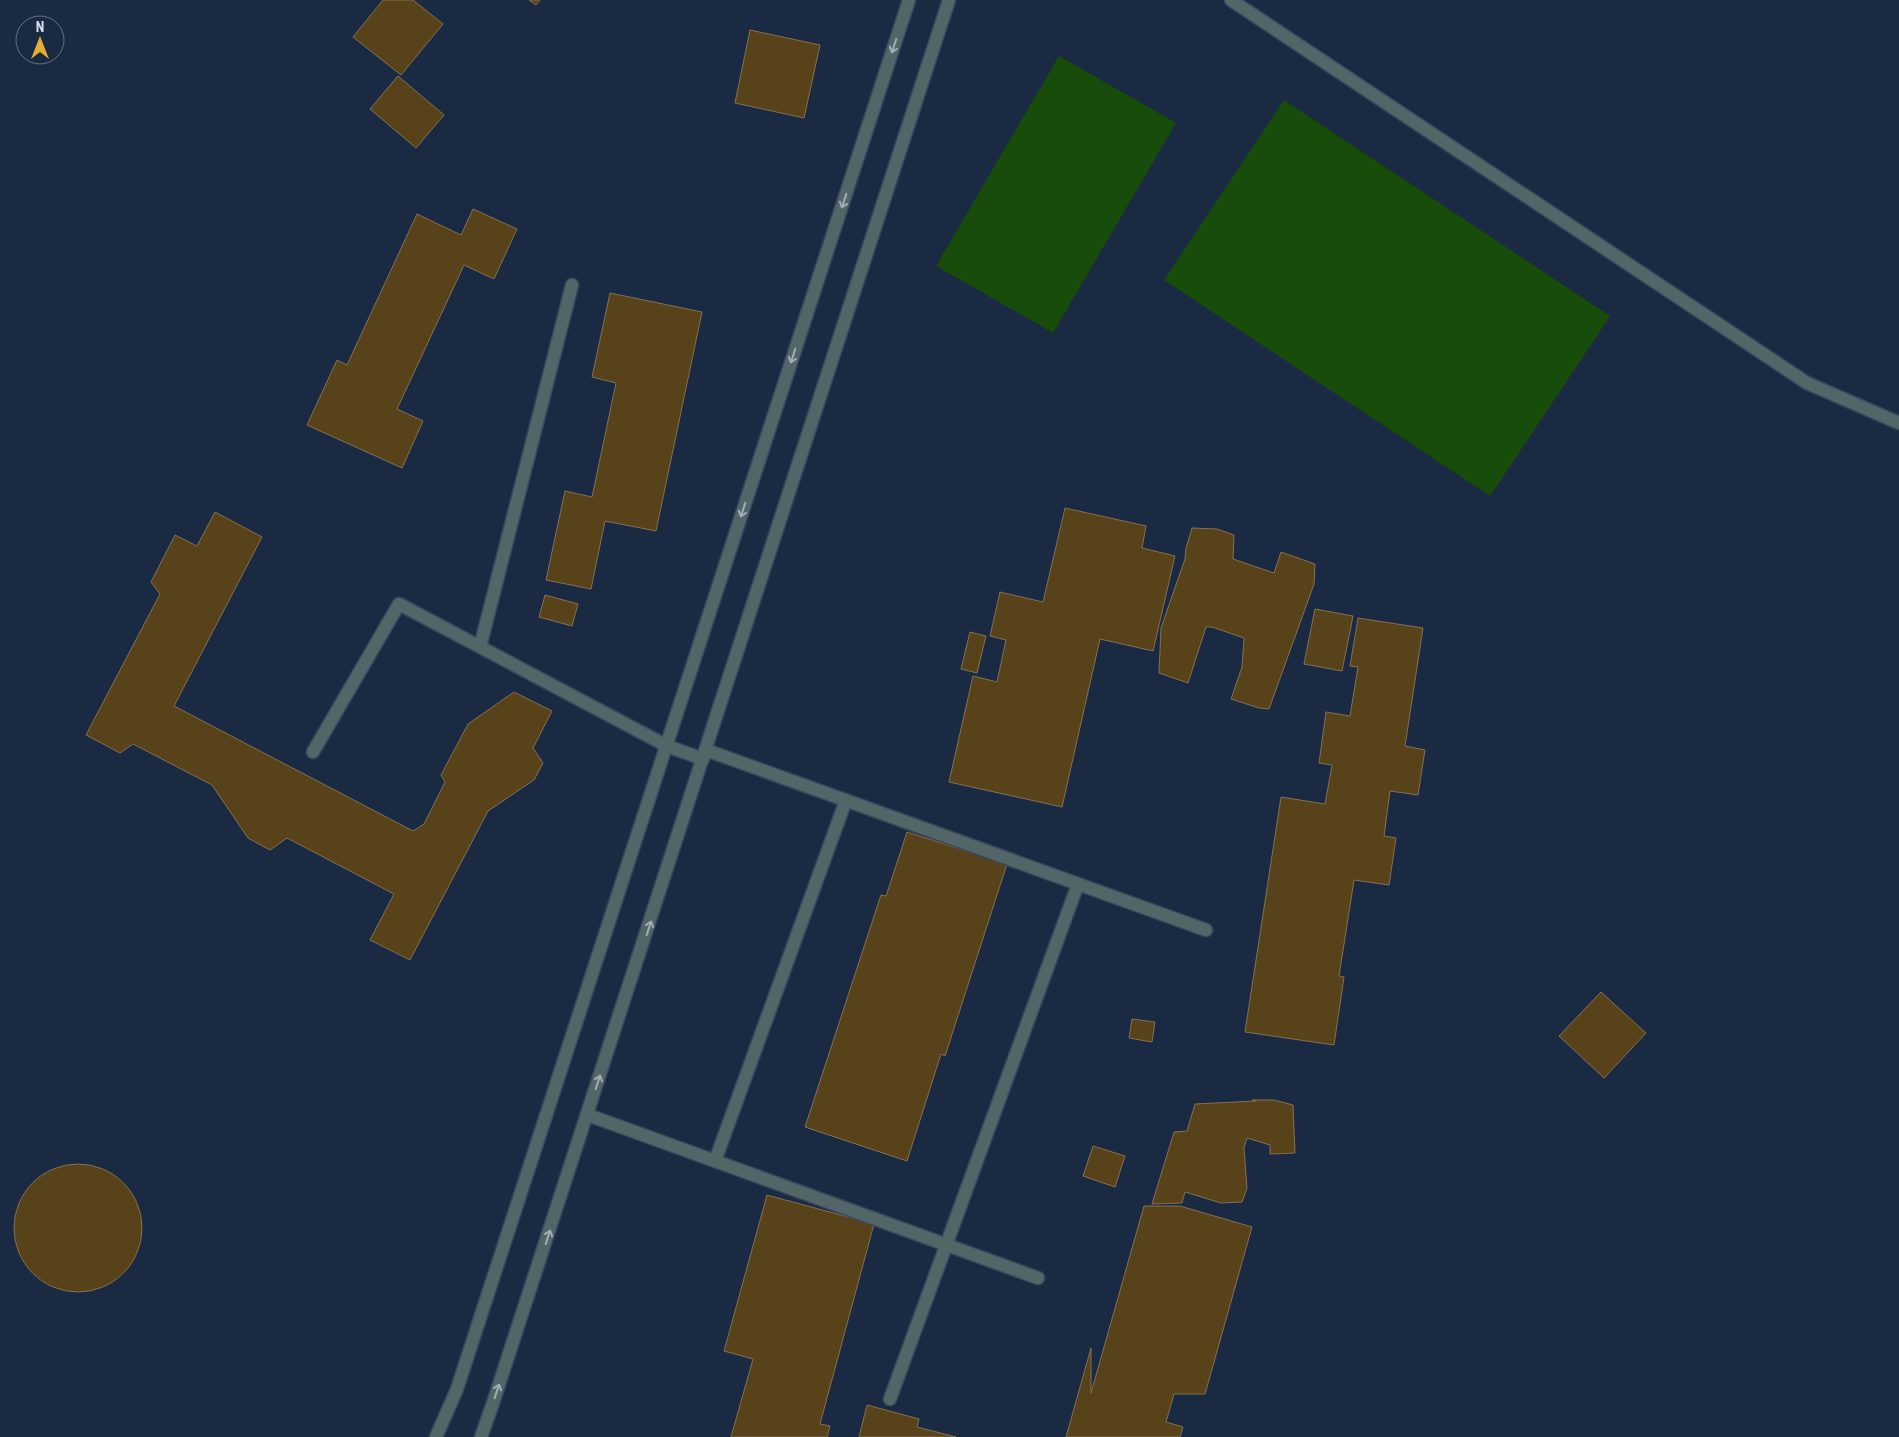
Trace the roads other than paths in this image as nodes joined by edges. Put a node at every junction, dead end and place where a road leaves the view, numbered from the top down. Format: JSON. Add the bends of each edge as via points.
{"nodes":[{"id":1,"x":909,"y":0,"type":"edge"},
{"id":2,"x":950,"y":0,"type":"edge"},
{"id":3,"x":1231,"y":0,"type":"edge"},
{"id":4,"x":572,"y":285,"type":"dead end"},
{"id":5,"x":1899,"y":423,"type":"edge"},
{"id":6,"x":480,"y":647,"type":"junction"},
{"id":7,"x":666,"y":746,"type":"junction"},
{"id":8,"x":313,"y":752,"type":"dead end"},
{"id":9,"x":705,"y":754,"type":"junction"},
{"id":10,"x":846,"y":800,"type":"junction"},
{"id":11,"x":1078,"y":884,"type":"junction"},
{"id":12,"x":1206,"y":930,"type":"dead end"},
{"id":13,"x":588,"y":1115,"type":"junction"},
{"id":14,"x":715,"y":1161,"type":"junction"},
{"id":15,"x":946,"y":1245,"type":"junction"},
{"id":16,"x":1038,"y":1278,"type":"dead end"},
{"id":17,"x":890,"y":1399,"type":"dead end"},
{"id":18,"x":436,"y":1437,"type":"edge"},
{"id":19,"x":481,"y":1437,"type":"edge"}],
"edges":[{"from":1,"to":7,"type":"street","one_way":true},
{"from":2,"to":9,"type":"street"},
{"from":3,"to":5,"type":"street","via":[[1807,383]]},
{"from":4,"to":6,"type":"street"},
{"from":6,"to":7,"type":"street"},
{"from":6,"to":8,"type":"street","via":[[399,604]]},
{"from":7,"to":9,"type":"street"},
{"from":7,"to":18,"type":"street","via":[[457,1389]]},
{"from":9,"to":10,"type":"street"},
{"from":13,"to":9,"type":"street","one_way":true},
{"from":10,"to":11,"type":"street"},
{"from":10,"to":14,"type":"street"},
{"from":11,"to":12,"type":"street"},
{"from":11,"to":15,"type":"street"},
{"from":13,"to":14,"type":"street"},
{"from":19,"to":13,"type":"street","one_way":true},
{"from":14,"to":15,"type":"street"},
{"from":15,"to":16,"type":"street"},
{"from":15,"to":17,"type":"street"}]}
